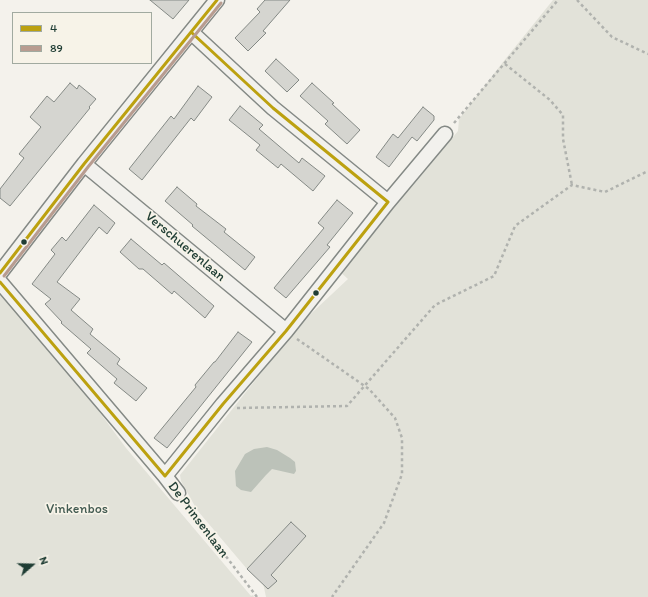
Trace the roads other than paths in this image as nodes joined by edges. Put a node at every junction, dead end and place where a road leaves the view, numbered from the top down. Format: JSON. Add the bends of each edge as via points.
{"nodes":[{"id":1,"x":217,"y":0,"type":"edge"},
{"id":2,"x":191,"y":32,"type":"junction"},
{"id":3,"x":445,"y":134,"type":"road end"},
{"id":4,"x":84,"y":164,"type":"junction"},
{"id":5,"x":388,"y":202,"type":"junction"},
{"id":6,"x":0,"y":273,"type":"edge"},
{"id":7,"x":0,"y":282,"type":"edge"},
{"id":8,"x":286,"y":331,"type":"junction"},
{"id":9,"x":165,"y":476,"type":"junction"},
{"id":10,"x":178,"y":493,"type":"road end"}],
"edges":[{"from":1,"to":2,"type":"street"},
{"from":2,"to":4,"type":"street"},
{"from":2,"to":5,"type":"street","via":[[273,108]]},
{"from":3,"to":5,"type":"street"},
{"from":4,"to":6,"type":"street"},
{"from":4,"to":8,"type":"street","name":"Verschuerenlaan"},
{"from":5,"to":8,"type":"street"},
{"from":7,"to":9,"type":"street","name":"De Prinsenlaan"},
{"from":8,"to":9,"type":"street"},
{"from":9,"to":10,"type":"street","name":"De Prinsenlaan"}]}
